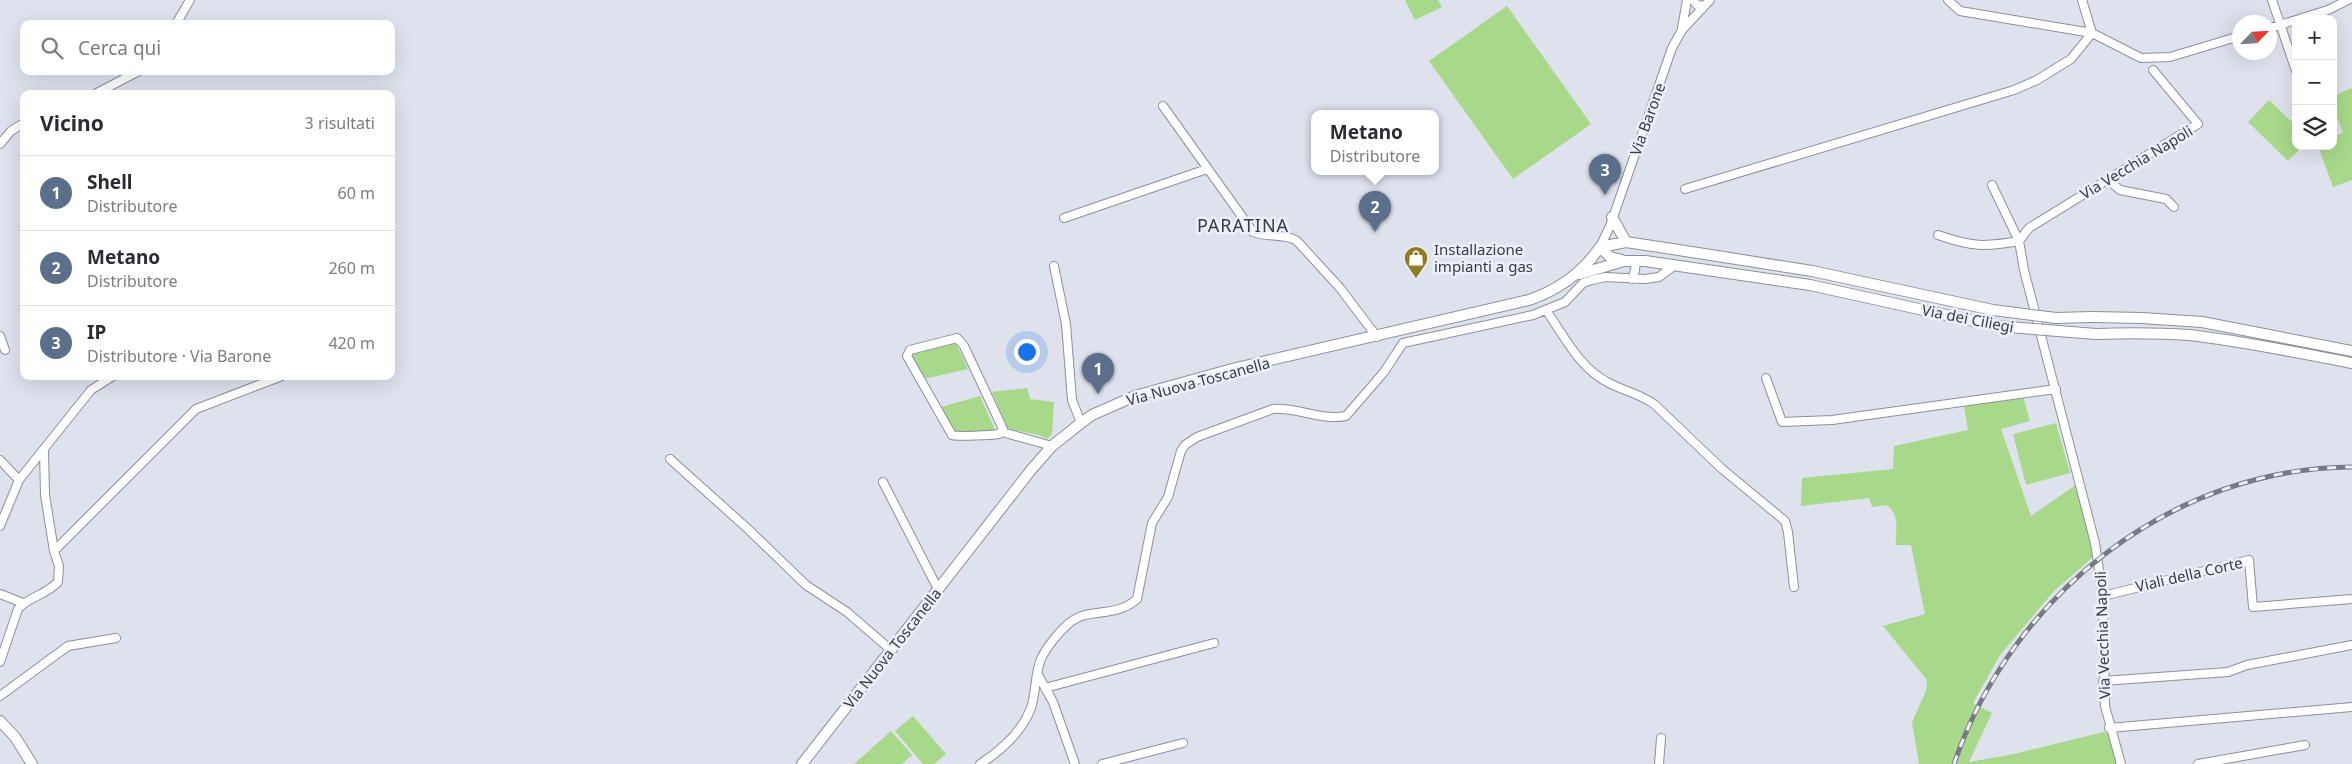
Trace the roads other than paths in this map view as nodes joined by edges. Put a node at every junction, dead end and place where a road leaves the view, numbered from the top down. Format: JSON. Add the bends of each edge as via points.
{"nodes":[{"id":1,"x":190,"y":0,"type":"edge"},
{"id":2,"x":1687,"y":0,"type":"edge"},
{"id":3,"x":1693,"y":0,"type":"edge"},
{"id":4,"x":1710,"y":0,"type":"edge"},
{"id":5,"x":1948,"y":0,"type":"edge"},
{"id":6,"x":2082,"y":0,"type":"edge"},
{"id":7,"x":2272,"y":0,"type":"edge"},
{"id":8,"x":2348,"y":0,"type":"edge"},
{"id":9,"x":1703,"y":3,"type":"edge"},
{"id":10,"x":2311,"y":15,"type":"edge"},
{"id":11,"x":178,"y":20,"type":"edge"},
{"id":12,"x":2292,"y":21,"type":"edge"},
{"id":13,"x":2280,"y":24,"type":"junction"},
{"id":14,"x":2277,"y":25,"type":"edge"},
{"id":15,"x":1682,"y":30,"type":"junction"},
{"id":16,"x":2092,"y":33,"type":"junction"},
{"id":17,"x":2232,"y":38,"type":"edge"},
{"id":18,"x":2292,"y":60,"type":"edge"},
{"id":19,"x":2154,"y":70,"type":"dead end"},
{"id":20,"x":131,"y":75,"type":"edge"},
{"id":21,"x":103,"y":90,"type":"edge"},
{"id":22,"x":1163,"y":106,"type":"dead end"},
{"id":23,"x":20,"y":125,"type":"edge"},
{"id":24,"x":0,"y":144,"type":"edge"},
{"id":25,"x":1207,"y":169,"type":"junction"},
{"id":26,"x":2108,"y":180,"type":"junction"},
{"id":27,"x":1992,"y":186,"type":"dead end"},
{"id":28,"x":1686,"y":189,"type":"dead end"},
{"id":29,"x":2174,"y":207,"type":"dead end"},
{"id":30,"x":1612,"y":217,"type":"junction"},
{"id":31,"x":1064,"y":218,"type":"dead end"},
{"id":32,"x":1938,"y":235,"type":"dead end"},
{"id":33,"x":2019,"y":241,"type":"junction"},
{"id":34,"x":1626,"y":242,"type":"junction"},
{"id":35,"x":1600,"y":247,"type":"junction"},
{"id":36,"x":1624,"y":260,"type":"junction"},
{"id":37,"x":1636,"y":260,"type":"junction"},
{"id":38,"x":1675,"y":265,"type":"junction"},
{"id":39,"x":1054,"y":266,"type":"dead end"},
{"id":40,"x":1587,"y":270,"type":"joint"},
{"id":41,"x":1570,"y":279,"type":"junction"},
{"id":42,"x":1632,"y":279,"type":"junction"},
{"id":43,"x":1546,"y":310,"type":"junction"},
{"id":44,"x":0,"y":336,"type":"edge"},
{"id":45,"x":1377,"y":336,"type":"junction"},
{"id":46,"x":6,"y":350,"type":"dead end"},
{"id":47,"x":2352,"y":350,"type":"edge"},
{"id":48,"x":2350,"y":363,"type":"edge"},
{"id":49,"x":1766,"y":378,"type":"dead end"},
{"id":50,"x":106,"y":380,"type":"edge"},
{"id":51,"x":272,"y":380,"type":"edge"},
{"id":52,"x":2056,"y":389,"type":"junction"},
{"id":53,"x":1081,"y":423,"type":"junction"},
{"id":54,"x":1002,"y":432,"type":"junction"},
{"id":55,"x":1052,"y":446,"type":"junction"},
{"id":56,"x":44,"y":451,"type":"junction"},
{"id":57,"x":670,"y":459,"type":"dead end"},
{"id":58,"x":0,"y":460,"type":"edge"},
{"id":59,"x":19,"y":480,"type":"junction"},
{"id":60,"x":883,"y":482,"type":"dead end"},
{"id":61,"x":0,"y":526,"type":"edge"},
{"id":62,"x":54,"y":551,"type":"junction"},
{"id":63,"x":1794,"y":587,"type":"dead end"},
{"id":64,"x":938,"y":589,"type":"junction"},
{"id":65,"x":0,"y":594,"type":"edge"},
{"id":66,"x":2102,"y":596,"type":"junction"},
{"id":67,"x":2352,"y":599,"type":"edge"},
{"id":68,"x":23,"y":603,"type":"junction"},
{"id":69,"x":116,"y":638,"type":"dead end"},
{"id":70,"x":1214,"y":643,"type":"dead end"},
{"id":71,"x":2352,"y":646,"type":"edge"},
{"id":72,"x":891,"y":650,"type":"junction"},
{"id":73,"x":0,"y":662,"type":"edge"},
{"id":74,"x":1038,"y":675,"type":"junction"},
{"id":75,"x":2103,"y":681,"type":"junction"},
{"id":76,"x":1045,"y":688,"type":"junction"},
{"id":77,"x":0,"y":696,"type":"edge"},
{"id":78,"x":2352,"y":707,"type":"edge"},
{"id":79,"x":0,"y":721,"type":"edge"},
{"id":80,"x":2109,"y":728,"type":"junction"},
{"id":81,"x":1660,"y":738,"type":"dead end"},
{"id":82,"x":1183,"y":743,"type":"dead end"},
{"id":83,"x":2305,"y":745,"type":"dead end"},
{"id":84,"x":32,"y":764,"type":"edge"},
{"id":85,"x":802,"y":764,"type":"edge"},
{"id":86,"x":980,"y":764,"type":"edge"},
{"id":87,"x":1075,"y":764,"type":"edge"},
{"id":88,"x":1102,"y":764,"type":"edge"},
{"id":89,"x":1659,"y":764,"type":"edge"},
{"id":90,"x":2121,"y":764,"type":"edge"},
{"id":91,"x":2198,"y":764,"type":"edge"}],
"edges":[{"from":1,"to":11,"type":"street"},
{"from":2,"to":15,"type":"street"},
{"from":3,"to":9,"type":"street","via":[[1697,5]]},
{"from":4,"to":9,"type":"street","name":"Via Barone"},
{"from":5,"to":16,"type":"street","via":[[1960,11]]},
{"from":6,"to":16,"type":"street"},
{"from":7,"to":13,"type":"street"},
{"from":8,"to":10,"type":"street"},
{"from":9,"to":15,"type":"street","name":"Via Barone"},
{"from":12,"to":13,"type":"street"},
{"from":13,"to":14,"type":"street"},
{"from":13,"to":18,"type":"street"},
{"from":15,"to":30,"type":"street","name":"Via Barone","via":[[1672,48]]},
{"from":16,"to":17,"type":"street","via":[[2141,58],[2156,59]]},
{"from":16,"to":28,"type":"street","via":[[2071,59],[2014,90]]},
{"from":19,"to":26,"type":"street","name":"Via Vecchia Napoli","via":[[2198,124]]},
{"from":20,"to":21,"type":"street"},
{"from":22,"to":25,"type":"street"},
{"from":23,"to":24,"type":"street"},
{"from":25,"to":31,"type":"street"},
{"from":25,"to":45,"type":"street","via":[[1253,232],[1297,241],[1340,288]]},
{"from":26,"to":29,"type":"street","via":[[2120,190],[2166,199]]},
{"from":26,"to":33,"type":"street","name":"Via Vecchia Napoli","via":[[2029,228]]},
{"from":27,"to":33,"type":"street","name":"Via Vecchia Napoli"},
{"from":30,"to":34,"type":"main road"},
{"from":30,"to":35,"type":"street","name":"Via Barone"},
{"from":32,"to":33,"type":"street","via":[[1964,244],[1989,246]]},
{"from":33,"to":52,"type":"street","name":"Via Vecchia Napoli"},
{"from":34,"to":35,"type":"main road","name":"Via dei Ciliegi"},
{"from":34,"to":47,"type":"main road","name":"Via dei Ciliegi","bridge":true,"via":[[1812,271],[1993,310],[2056,318],[2202,322]]},
{"from":35,"to":36,"type":"main road","via":[[1610,257]]},
{"from":35,"to":41,"type":"main road","name":"Via Nuova Toscanella"},
{"from":36,"to":37,"type":"main road","name":"Via dei Ciliegi"},
{"from":36,"to":40,"type":"main road","name":"Via dei Ciliegi"},
{"from":37,"to":38,"type":"main road","name":"Via dei Ciliegi"},
{"from":37,"to":42,"type":"street"},
{"from":38,"to":42,"type":"street","via":[[1659,277]]},
{"from":38,"to":48,"type":"main road","name":"Via dei Ciliegi","bridge":true,"via":[[1810,285],[1996,326],[2096,334],[2188,335]]},
{"from":39,"to":53,"type":"street","via":[[1066,324],[1072,400]]},
{"from":40,"to":41,"type":"main road","name":"Via Nuova Toscanella"},
{"from":41,"to":45,"type":"main road","name":"Via Nuova Toscanella","via":[[1530,300]]},
{"from":42,"to":43,"type":"street","via":[[1605,277],[1582,284],[1566,302]]},
{"from":43,"to":63,"type":"street","via":[[1587,368],[1607,382],[1654,404],[1721,468],[1785,520]]},
{"from":43,"to":74,"type":"street","via":[[1403,344],[1346,416],[1320,417],[1283,408],[1273,409],[1190,441],[1181,451],[1168,497],[1152,523],[1137,599],[1119,611],[1085,614],[1066,625],[1040,660]]},
{"from":44,"to":46,"type":"street"},
{"from":45,"to":53,"type":"main road","name":"Via Nuova Toscanella","via":[[1153,390],[1112,405]]},
{"from":49,"to":52,"type":"street","via":[[1782,422],[1832,420]]},
{"from":50,"to":56,"type":"street","via":[[91,390]]},
{"from":51,"to":62,"type":"street","via":[[196,409]]},
{"from":52,"to":66,"type":"street","name":"Via Vecchia Napoli","via":[[2095,543]]},
{"from":53,"to":55,"type":"main road","name":"Via Nuova Toscanella"},
{"from":54,"to":54,"type":"street","via":[[994,435],[952,435],[907,353],[957,338],[964,346]]},
{"from":54,"to":55,"type":"street"},
{"from":55,"to":64,"type":"main road","name":"Via Nuova Toscanella"},
{"from":56,"to":59,"type":"street"},
{"from":56,"to":62,"type":"street","via":[[44,495]]},
{"from":57,"to":72,"type":"street","via":[[806,585],[847,612]]},
{"from":58,"to":59,"type":"street"},
{"from":59,"to":61,"type":"street"},
{"from":60,"to":64,"type":"street"},
{"from":62,"to":68,"type":"street","via":[[59,566],[58,582],[41,596]]},
{"from":64,"to":72,"type":"main road","name":"Via Nuova Toscanella"},
{"from":65,"to":68,"type":"street"},
{"from":66,"to":67,"type":"street","name":"Viali della Corte","via":[[2249,560],[2253,607]]},
{"from":66,"to":75,"type":"street","name":"Via Vecchia Napoli"},
{"from":68,"to":73,"type":"street"},
{"from":69,"to":77,"type":"street","via":[[68,646]]},
{"from":70,"to":76,"type":"street"},
{"from":71,"to":75,"type":"street","via":[[2247,665],[2228,672]]},
{"from":72,"to":85,"type":"main road","name":"Via Nuova Toscanella"},
{"from":74,"to":76,"type":"street"},
{"from":74,"to":86,"type":"street","via":[[1031,707],[1016,736]]},
{"from":75,"to":80,"type":"street","name":"Via Vecchia Napoli"},
{"from":76,"to":87,"type":"street"},
{"from":78,"to":80,"type":"street"},
{"from":79,"to":84,"type":"main road"},
{"from":80,"to":90,"type":"street","name":"Via Vecchia Napoli"},
{"from":81,"to":89,"type":"street"},
{"from":82,"to":88,"type":"street"},
{"from":83,"to":91,"type":"street"}]}
